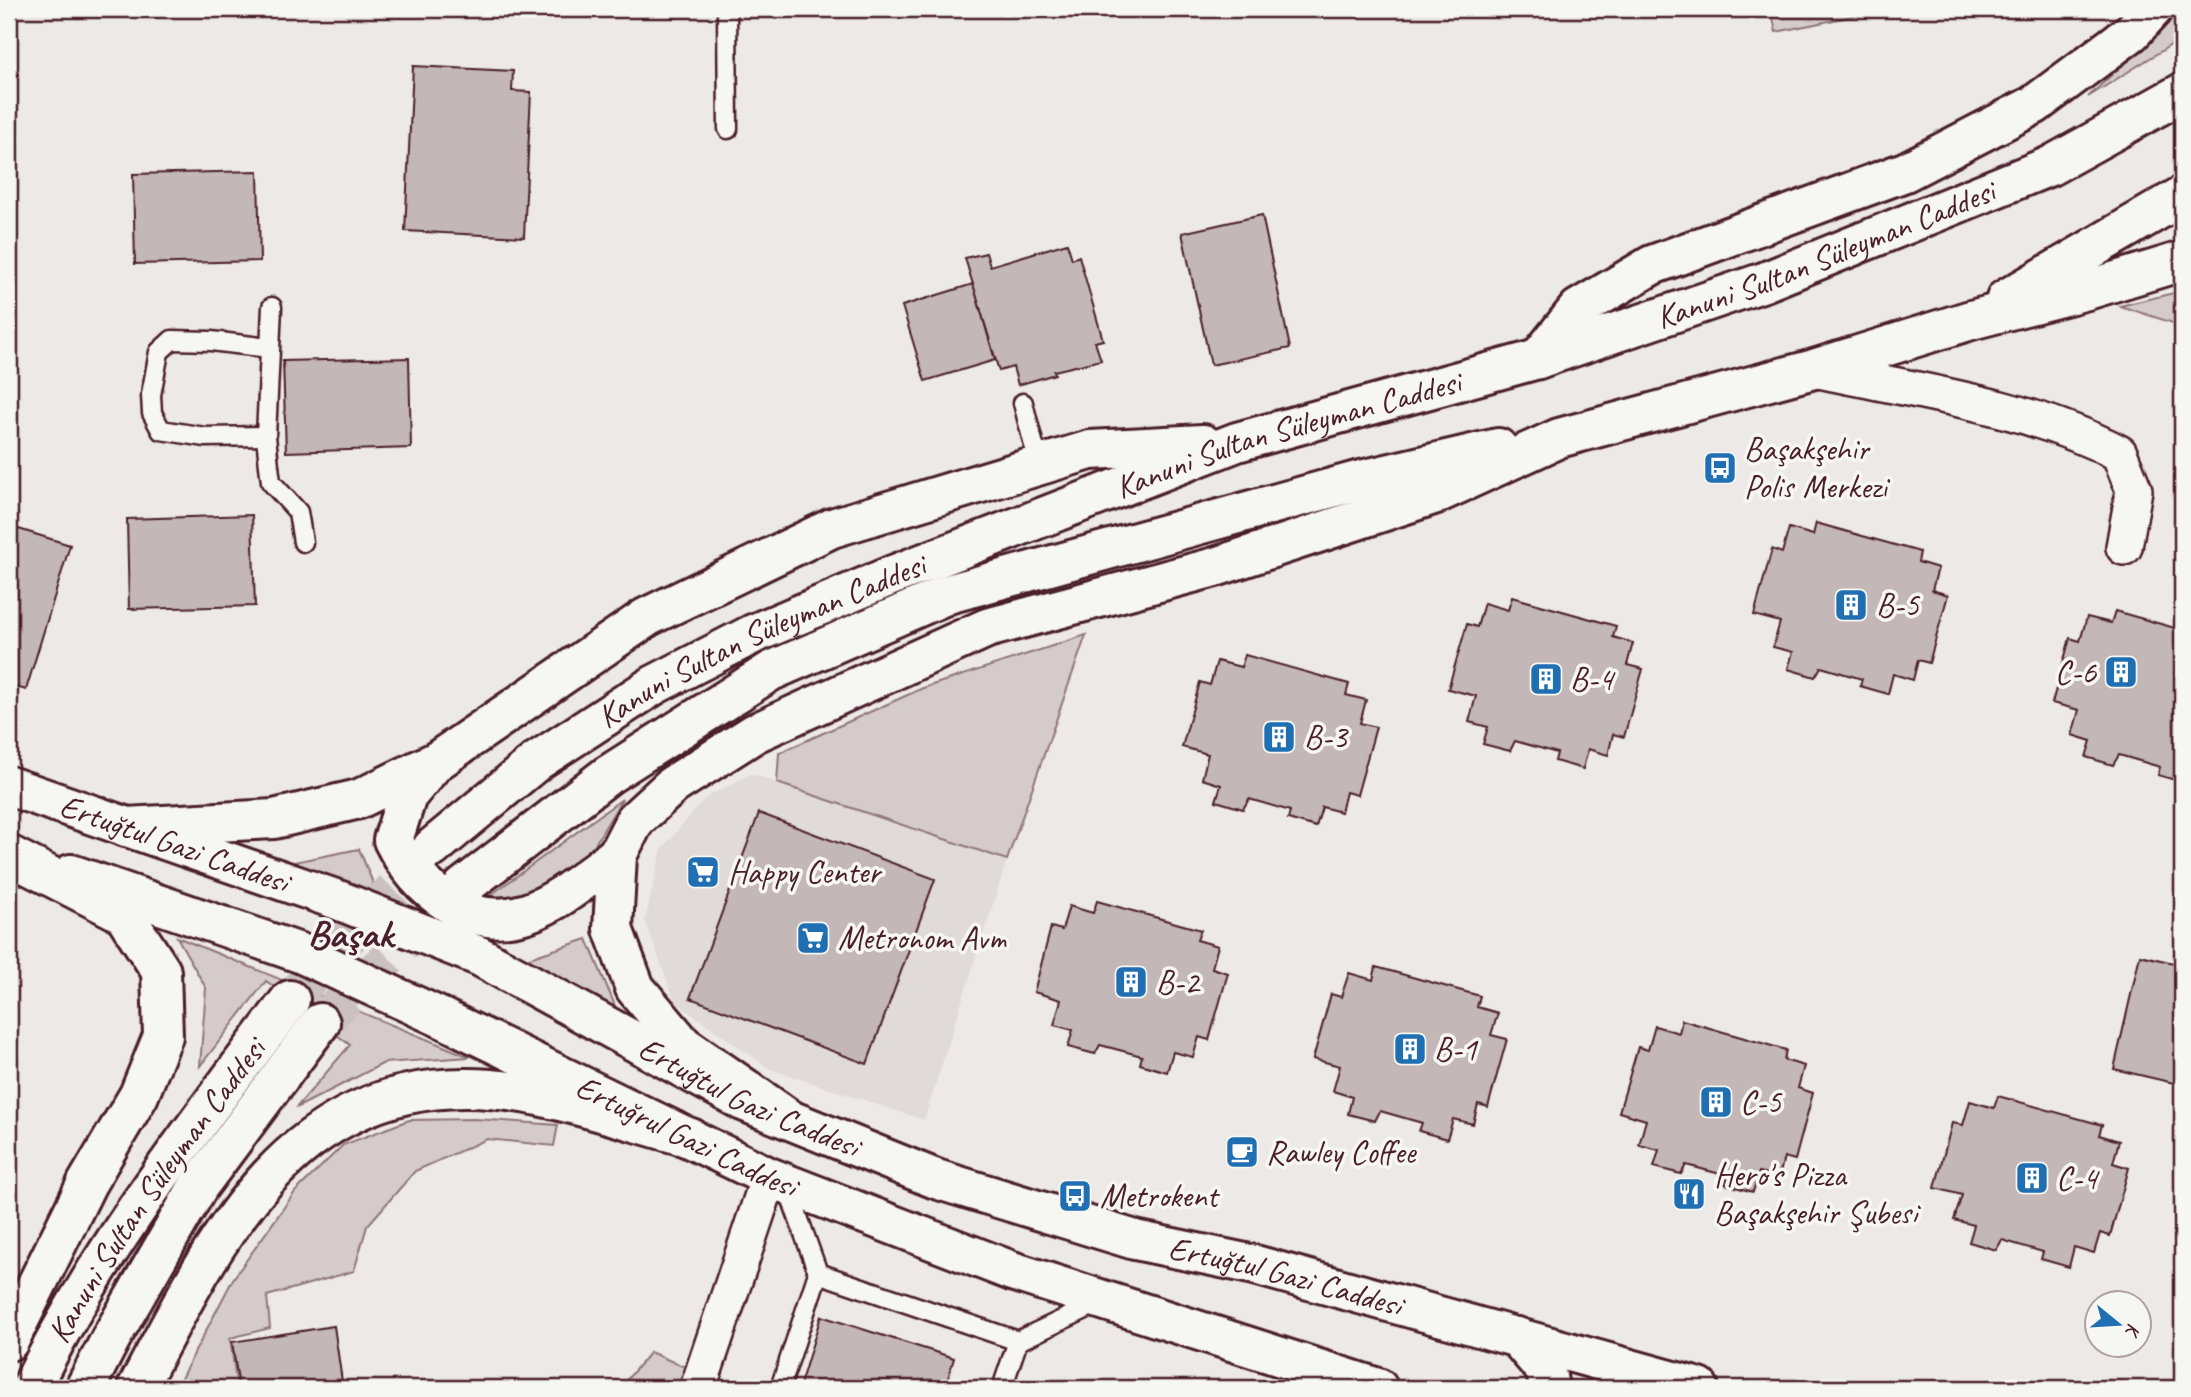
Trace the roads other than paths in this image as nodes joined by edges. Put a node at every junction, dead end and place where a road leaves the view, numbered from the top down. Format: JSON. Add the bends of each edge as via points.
{"nodes":[{"id":1,"x":727,"y":9,"type":"edge"},
{"id":2,"x":2153,"y":9,"type":"edge"},
{"id":3,"x":2182,"y":93,"type":"edge"},
{"id":4,"x":728,"y":129,"type":"dead end"},
{"id":5,"x":2182,"y":196,"type":"edge"},
{"id":6,"x":2182,"y":261,"type":"edge"},
{"id":7,"x":272,"y":307,"type":"dead end"},
{"id":8,"x":1971,"y":320,"type":"junction"},
{"id":9,"x":269,"y":348,"type":"junction"},
{"id":10,"x":1538,"y":359,"type":"junction"},
{"id":11,"x":1814,"y":369,"type":"junction"},
{"id":12,"x":1023,"y":403,"type":"dead end"},
{"id":13,"x":266,"y":436,"type":"junction"},
{"id":14,"x":1559,"y":438,"type":"junction"},
{"id":15,"x":1237,"y":442,"type":"junction"},
{"id":16,"x":1039,"y":465,"type":"junction"},
{"id":17,"x":303,"y":542,"type":"dead end"},
{"id":18,"x":2124,"y":547,"type":"dead end"},
{"id":19,"x":437,"y":761,"type":"junction"},
{"id":20,"x":9,"y":786,"type":"edge"},
{"id":21,"x":126,"y":827,"type":"junction"},
{"id":22,"x":432,"y":848,"type":"tunnel mouth"},
{"id":23,"x":9,"y":855,"type":"edge"},
{"id":24,"x":617,"y":855,"type":"junction"},
{"id":25,"x":463,"y":887,"type":"tunnel mouth"},
{"id":26,"x":290,"y":1000,"type":"tunnel mouth"},
{"id":27,"x":320,"y":1023,"type":"tunnel mouth"},
{"id":28,"x":789,"y":1119,"type":"junction"},
{"id":29,"x":691,"y":1138,"type":"junction"},
{"id":30,"x":777,"y":1180,"type":"junction"},
{"id":31,"x":818,"y":1273,"type":"junction"},
{"id":32,"x":1105,"y":1300,"type":"junction"},
{"id":33,"x":1517,"y":1337,"type":"junction"},
{"id":34,"x":9,"y":1341,"type":"edge"},
{"id":35,"x":1018,"y":1341,"type":"junction"},
{"id":36,"x":1672,"y":1386,"type":"edge"},
{"id":37,"x":31,"y":1388,"type":"edge"},
{"id":38,"x":86,"y":1388,"type":"edge"},
{"id":39,"x":137,"y":1388,"type":"edge"},
{"id":40,"x":698,"y":1388,"type":"edge"},
{"id":41,"x":780,"y":1388,"type":"edge"},
{"id":42,"x":1002,"y":1388,"type":"edge"},
{"id":43,"x":1378,"y":1388,"type":"edge"},
{"id":44,"x":1549,"y":1388,"type":"edge"}],
"edges":[{"from":1,"to":4,"type":"lane"},
{"from":2,"to":10,"type":"main road","via":[[2132,32],[2034,105],[1905,172],[1652,265],[1578,309]]},
{"from":3,"to":10,"type":"main road","name":"Kanuni Sultan Süleyman Caddesi","via":[[2050,166],[1973,199],[1764,282]]},
{"from":5,"to":8,"type":"main road"},
{"from":6,"to":8,"type":"main road"},
{"from":7,"to":9,"type":"lane"},
{"from":8,"to":11,"type":"main road"},
{"from":9,"to":13,"type":"lane"},
{"from":9,"to":13,"type":"lane","via":[[172,340],[159,352],[151,395],[152,413],[161,430],[205,437]]},
{"from":10,"to":15,"type":"main road","name":"Kanuni Sultan Süleyman Caddesi"},
{"from":11,"to":14,"type":"main road"},
{"from":11,"to":18,"type":"street","via":[[2014,413],[2077,431],[2119,453],[2134,490]]},
{"from":12,"to":16,"type":"lane"},
{"from":13,"to":17,"type":"lane","via":[[271,482],[298,512]]},
{"from":14,"to":24,"type":"main road","via":[[1436,494],[1215,567],[987,628],[755,733],[673,785],[635,820]]},
{"from":14,"to":25,"type":"main road","name":"Kanuni Sultan Süleyman Caddesi","via":[[1357,481],[948,594],[771,671],[608,775]]},
{"from":15,"to":16,"type":"main road","via":[[1090,450]]},
{"from":15,"to":22,"type":"main road","name":"Kanuni Sultan Süleyman Caddesi","via":[[753,634],[654,685],[537,761]]},
{"from":16,"to":19,"type":"main road","via":[[832,528],[647,617]]},
{"from":19,"to":21,"type":"main road","via":[[359,799],[274,819]]},
{"from":19,"to":24,"type":"main road","via":[[407,796],[393,840],[405,865],[433,894],[455,908],[480,917],[526,914],[561,896]]},
{"from":20,"to":21,"type":"main road","name":"Ertuğtul Gazi Caddesi"},
{"from":21,"to":28,"type":"main road","name":"Ertuğtul Gazi Caddesi","via":[[327,896],[479,956],[743,1101]]},
{"from":23,"to":29,"type":"main road","name":"Ertuğrul Gazi Caddesi","via":[[300,953]]},
{"from":23,"to":34,"type":"main road","via":[[124,914],[161,971],[163,1037],[139,1095],[87,1183]]},
{"from":24,"to":28,"type":"main road","via":[[613,929],[635,988],[683,1045]]},
{"from":26,"to":37,"type":"main road","name":"Kanuni Sultan Süleyman Caddesi","via":[[147,1192],[51,1347]]},
{"from":27,"to":38,"type":"main road","name":"Kanuni Sultan Süleyman Caddesi","via":[[198,1187]]},
{"from":28,"to":33,"type":"main road","name":"Ertuğtul Gazi Caddesi","via":[[936,1179],[1135,1240],[1255,1265]]},
{"from":29,"to":30,"type":"main road","name":"Ertuğrul Gazi Caddesi"},
{"from":29,"to":39,"type":"main road","via":[[530,1095],[465,1088],[401,1094],[324,1126],[270,1173],[204,1261]]},
{"from":30,"to":31,"type":"lane"},
{"from":30,"to":32,"type":"main road","name":"Ertuğrul Gazi Caddesi","via":[[1012,1271]]},
{"from":30,"to":40,"type":"street"},
{"from":31,"to":35,"type":"lane"},
{"from":31,"to":41,"type":"lane"},
{"from":32,"to":35,"type":"lane"},
{"from":32,"to":43,"type":"main road","name":"Ertuğrul Gazi Caddesi"},
{"from":33,"to":36,"type":"main road","name":"Ertuğtul Gazi Caddesi"},
{"from":33,"to":44,"type":"main road","via":[[1546,1371]]},
{"from":35,"to":42,"type":"lane"}]}
